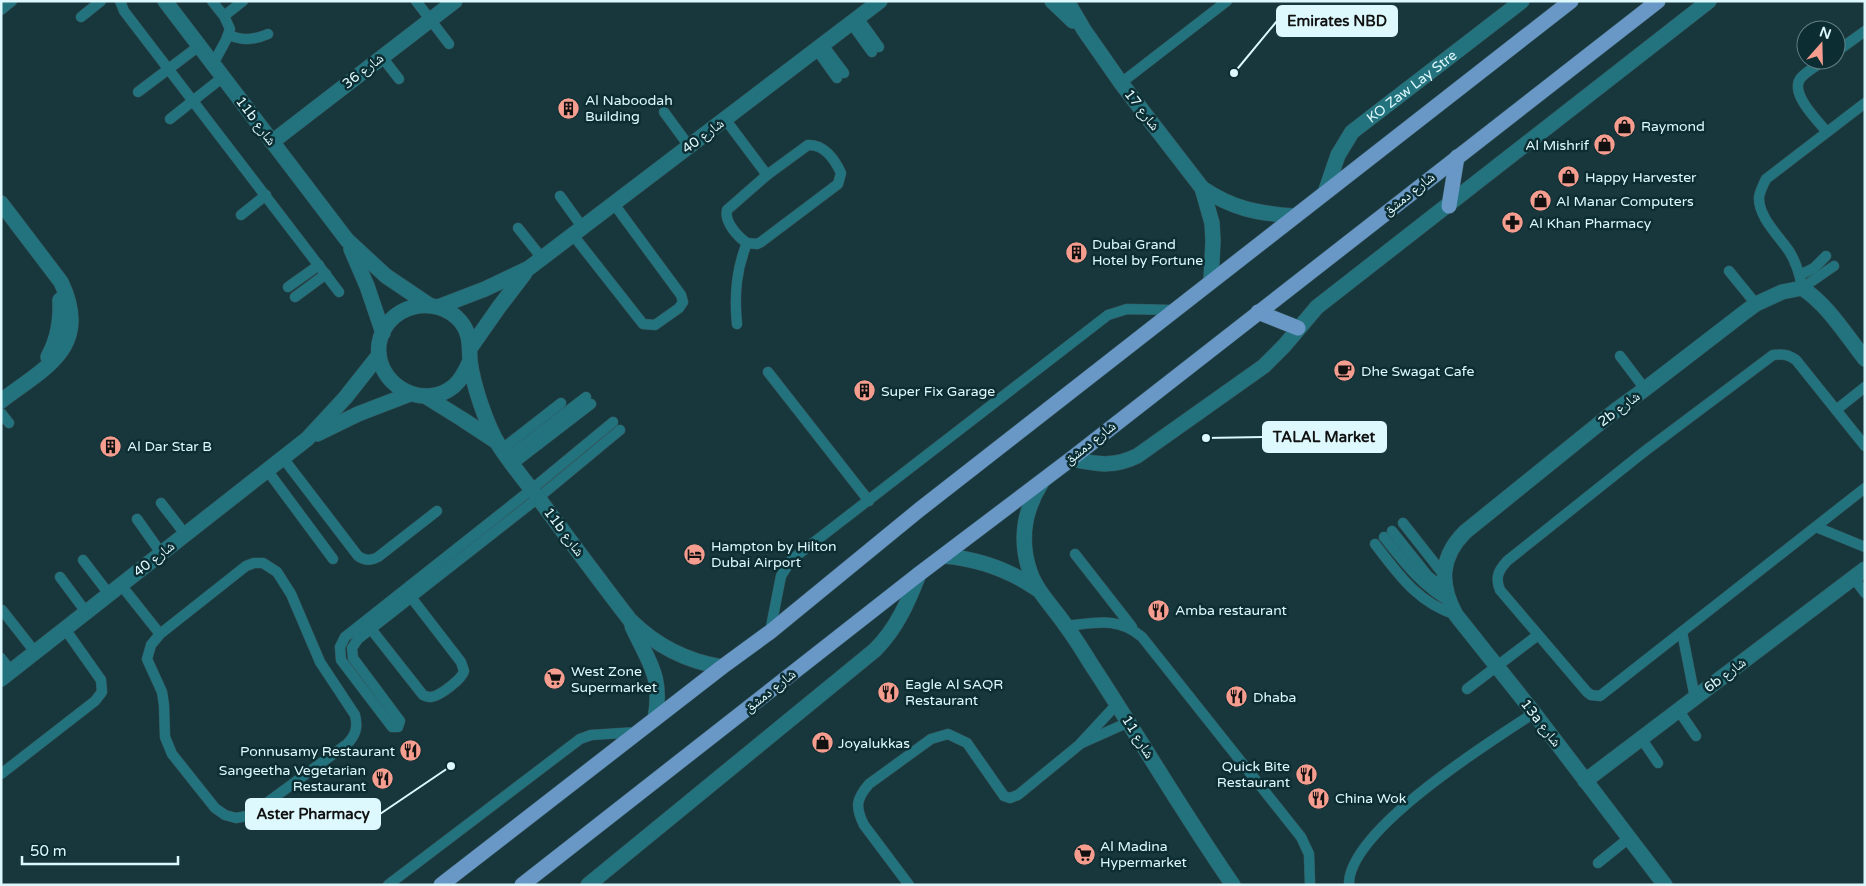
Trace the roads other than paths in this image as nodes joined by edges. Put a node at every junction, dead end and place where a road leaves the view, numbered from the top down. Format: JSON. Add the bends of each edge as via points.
{"nodes":[{"id":1,"x":12,"y":1,"type":"edge"},
{"id":2,"x":101,"y":1,"type":"edge"},
{"id":3,"x":120,"y":1,"type":"edge"},
{"id":4,"x":165,"y":1,"type":"edge"},
{"id":5,"x":212,"y":1,"type":"edge"},
{"id":6,"x":243,"y":1,"type":"edge"},
{"id":7,"x":416,"y":1,"type":"edge"},
{"id":8,"x":454,"y":1,"type":"edge"},
{"id":9,"x":1052,"y":1,"type":"edge"},
{"id":10,"x":1227,"y":1,"type":"edge"},
{"id":11,"x":1522,"y":1,"type":"edge"},
{"id":12,"x":1572,"y":1,"type":"edge"},
{"id":13,"x":1658,"y":1,"type":"edge"},
{"id":14,"x":1709,"y":1,"type":"edge"},
{"id":15,"x":880,"y":2,"type":"edge"},
{"id":16,"x":1072,"y":3,"type":"edge"},
{"id":17,"x":1,"y":10,"type":"edge"},
{"id":18,"x":224,"y":16,"type":"junction"},
{"id":19,"x":81,"y":17,"type":"dead end"},
{"id":20,"x":430,"y":20,"type":"junction"},
{"id":21,"x":855,"y":21,"type":"junction"},
{"id":22,"x":1084,"y":30,"type":"junction"},
{"id":23,"x":1865,"y":31,"type":"edge"},
{"id":24,"x":268,"y":34,"type":"dead end"},
{"id":25,"x":228,"y":35,"type":"junction"},
{"id":26,"x":449,"y":44,"type":"dead end"},
{"id":27,"x":1846,"y":45,"type":"edge"},
{"id":28,"x":199,"y":46,"type":"junction"},
{"id":29,"x":820,"y":47,"type":"junction"},
{"id":30,"x":875,"y":49,"type":"dead end"},
{"id":31,"x":382,"y":57,"type":"junction"},
{"id":32,"x":213,"y":64,"type":"junction"},
{"id":33,"x":169,"y":69,"type":"junction"},
{"id":34,"x":1812,"y":70,"type":"edge"},
{"id":35,"x":840,"y":76,"type":"dead end"},
{"id":36,"x":223,"y":77,"type":"junction"},
{"id":37,"x":399,"y":79,"type":"dead end"},
{"id":38,"x":1121,"y":83,"type":"junction"},
{"id":39,"x":138,"y":92,"type":"dead end"},
{"id":40,"x":194,"y":100,"type":"junction"},
{"id":41,"x":1865,"y":104,"type":"edge"},
{"id":42,"x":664,"y":112,"type":"dead end"},
{"id":43,"x":170,"y":119,"type":"dead end"},
{"id":44,"x":725,"y":119,"type":"junction"},
{"id":45,"x":1827,"y":132,"type":"junction"},
{"id":46,"x":272,"y":142,"type":"junction"},
{"id":47,"x":689,"y":146,"type":"junction"},
{"id":48,"x":1457,"y":157,"type":"junction"},
{"id":49,"x":767,"y":175,"type":"junction"},
{"id":50,"x":1202,"y":188,"type":"junction"},
{"id":51,"x":1326,"y":190,"type":"junction"},
{"id":52,"x":266,"y":195,"type":"junction"},
{"id":53,"x":560,"y":196,"type":"dead end"},
{"id":54,"x":1,"y":203,"type":"edge"},
{"id":55,"x":614,"y":204,"type":"junction"},
{"id":56,"x":1449,"y":206,"type":"junction"},
{"id":57,"x":241,"y":215,"type":"dead end"},
{"id":58,"x":1293,"y":216,"type":"junction"},
{"id":59,"x":518,"y":228,"type":"dead end"},
{"id":60,"x":578,"y":231,"type":"junction"},
{"id":61,"x":347,"y":240,"type":"junction"},
{"id":62,"x":747,"y":243,"type":"junction"},
{"id":63,"x":1826,"y":256,"type":"dead end"},
{"id":64,"x":542,"y":258,"type":"junction"},
{"id":65,"x":319,"y":265,"type":"junction"},
{"id":66,"x":1834,"y":266,"type":"dead end"},
{"id":67,"x":529,"y":268,"type":"junction"},
{"id":68,"x":1729,"y":271,"type":"dead end"},
{"id":69,"x":326,"y":274,"type":"junction"},
{"id":70,"x":1211,"y":281,"type":"junction"},
{"id":71,"x":1801,"y":282,"type":"junction"},
{"id":72,"x":288,"y":287,"type":"dead end"},
{"id":73,"x":339,"y":292,"type":"dead end"},
{"id":74,"x":295,"y":297,"type":"dead end"},
{"id":75,"x":1756,"y":304,"type":"junction"},
{"id":76,"x":434,"y":306,"type":"junction"},
{"id":77,"x":1173,"y":310,"type":"junction"},
{"id":78,"x":1258,"y":312,"type":"junction"},
{"id":79,"x":737,"y":324,"type":"dead end"},
{"id":80,"x":1298,"y":328,"type":"junction"},
{"id":81,"x":382,"y":333,"type":"junction"},
{"id":82,"x":379,"y":354,"type":"junction"},
{"id":83,"x":471,"y":354,"type":"junction"},
{"id":84,"x":1620,"y":356,"type":"dead end"},
{"id":85,"x":1865,"y":359,"type":"edge"},
{"id":86,"x":768,"y":372,"type":"dead end"},
{"id":87,"x":1865,"y":387,"type":"edge"},
{"id":88,"x":1645,"y":389,"type":"junction"},
{"id":89,"x":418,"y":395,"type":"junction"},
{"id":90,"x":588,"y":400,"type":"dead end"},
{"id":91,"x":1,"y":401,"type":"edge"},
{"id":92,"x":561,"y":403,"type":"dead end"},
{"id":93,"x":1836,"y":410,"type":"junction"},
{"id":94,"x":1,"y":412,"type":"edge"},
{"id":95,"x":9,"y":423,"type":"dead end"},
{"id":96,"x":616,"y":426,"type":"dead end"},
{"id":97,"x":307,"y":439,"type":"junction"},
{"id":98,"x":1865,"y":446,"type":"edge"},
{"id":99,"x":505,"y":453,"type":"junction"},
{"id":100,"x":283,"y":458,"type":"junction"},
{"id":101,"x":1071,"y":458,"type":"junction"},
{"id":102,"x":267,"y":470,"type":"junction"},
{"id":103,"x":1043,"y":479,"type":"junction"},
{"id":104,"x":1865,"y":488,"type":"edge"},
{"id":105,"x":535,"y":494,"type":"junction"},
{"id":106,"x":869,"y":501,"type":"junction"},
{"id":107,"x":161,"y":502,"type":"dead end"},
{"id":108,"x":438,"y":511,"type":"dead end"},
{"id":109,"x":137,"y":520,"type":"dead end"},
{"id":110,"x":1404,"y":523,"type":"dead end"},
{"id":111,"x":1816,"y":527,"type":"junction"},
{"id":112,"x":185,"y":534,"type":"junction"},
{"id":113,"x":1388,"y":534,"type":"dead end"},
{"id":114,"x":1375,"y":544,"type":"dead end"},
{"id":115,"x":1865,"y":547,"type":"edge"},
{"id":116,"x":161,"y":553,"type":"junction"},
{"id":117,"x":1075,"y":554,"type":"dead end"},
{"id":118,"x":944,"y":556,"type":"junction"},
{"id":119,"x":333,"y":558,"type":"dead end"},
{"id":120,"x":84,"y":560,"type":"dead end"},
{"id":121,"x":1859,"y":573,"type":"edge"},
{"id":122,"x":919,"y":574,"type":"junction"},
{"id":123,"x":60,"y":577,"type":"dead end"},
{"id":124,"x":115,"y":589,"type":"junction"},
{"id":125,"x":1040,"y":592,"type":"junction"},
{"id":126,"x":408,"y":593,"type":"junction"},
{"id":127,"x":1865,"y":593,"type":"edge"},
{"id":128,"x":1448,"y":595,"type":"junction"},
{"id":129,"x":2,"y":610,"type":"edge"},
{"id":130,"x":86,"y":612,"type":"junction"},
{"id":131,"x":630,"y":620,"type":"junction"},
{"id":132,"x":367,"y":625,"type":"junction"},
{"id":133,"x":1066,"y":626,"type":"junction"},
{"id":134,"x":65,"y":629,"type":"junction"},
{"id":135,"x":1134,"y":630,"type":"junction"},
{"id":136,"x":770,"y":632,"type":"junction"},
{"id":137,"x":1682,"y":632,"type":"junction"},
{"id":138,"x":160,"y":634,"type":"junction"},
{"id":139,"x":1538,"y":635,"type":"junction"},
{"id":140,"x":35,"y":652,"type":"junction"},
{"id":141,"x":1,"y":658,"type":"edge"},
{"id":142,"x":722,"y":667,"type":"junction"},
{"id":143,"x":1496,"y":667,"type":"junction"},
{"id":144,"x":6,"y":675,"type":"edge"},
{"id":145,"x":1467,"y":689,"type":"dead end"},
{"id":146,"x":1695,"y":698,"type":"junction"},
{"id":147,"x":1117,"y":704,"type":"junction"},
{"id":148,"x":1679,"y":711,"type":"junction"},
{"id":149,"x":1534,"y":713,"type":"junction"},
{"id":150,"x":654,"y":719,"type":"junction"},
{"id":151,"x":1129,"y":722,"type":"junction"},
{"id":152,"x":639,"y":732,"type":"junction"},
{"id":153,"x":1696,"y":736,"type":"dead end"},
{"id":154,"x":1641,"y":738,"type":"junction"},
{"id":155,"x":1079,"y":745,"type":"junction"},
{"id":156,"x":1658,"y":763,"type":"dead end"},
{"id":157,"x":1,"y":774,"type":"edge"},
{"id":158,"x":1585,"y":782,"type":"junction"},
{"id":159,"x":1628,"y":838,"type":"junction"},
{"id":160,"x":1598,"y":863,"type":"dead end"},
{"id":161,"x":388,"y":885,"type":"edge"},
{"id":162,"x":440,"y":885,"type":"edge"},
{"id":163,"x":522,"y":885,"type":"edge"},
{"id":164,"x":588,"y":885,"type":"edge"},
{"id":165,"x":909,"y":885,"type":"edge"},
{"id":166,"x":1233,"y":885,"type":"edge"},
{"id":167,"x":1310,"y":885,"type":"edge"},
{"id":168,"x":1349,"y":885,"type":"edge"},
{"id":169,"x":1665,"y":885,"type":"edge"}],
"edges":[{"from":1,"to":17,"type":"lane"},
{"from":2,"to":19,"type":"lane"},
{"from":3,"to":33,"type":"lane","via":[[124,11]]},
{"from":4,"to":28,"type":"street","name":"11b شارع"},
{"from":5,"to":18,"type":"lane"},
{"from":6,"to":18,"type":"lane"},
{"from":7,"to":20,"type":"lane"},
{"from":8,"to":20,"type":"street","name":"شارع 36"},
{"from":9,"to":22,"type":"street","name":"شارع 17"},
{"from":10,"to":38,"type":"lane"},
{"from":11,"to":51,"type":"street","name":"KO Zaw Lay Stre","via":[[1352,132],[1338,155]]},
{"from":12,"to":51,"type":"main road"},
{"from":13,"to":48,"type":"main road","name":"شارع دمشق"},
{"from":14,"to":56,"type":"street"},
{"from":15,"to":21,"type":"street","name":"شارع 40"},
{"from":16,"to":22,"type":"street","name":"شارع 17"},
{"from":18,"to":25,"type":"lane","via":[[230,29]]},
{"from":20,"to":26,"type":"lane"},
{"from":20,"to":31,"type":"street","name":"شارع 36"},
{"from":21,"to":29,"type":"street","name":"شارع 40"},
{"from":21,"to":30,"type":"lane"},
{"from":22,"to":38,"type":"street","name":"شارع 17"},
{"from":23,"to":27,"type":"lane"},
{"from":24,"to":25,"type":"lane","via":[[248,40]]},
{"from":25,"to":32,"type":"lane"},
{"from":28,"to":32,"type":"street","name":"11b شارع"},
{"from":28,"to":33,"type":"lane"},
{"from":29,"to":35,"type":"lane"},
{"from":29,"to":44,"type":"street","name":"شارع 40"},
{"from":31,"to":37,"type":"lane"},
{"from":31,"to":46,"type":"street","name":"شارع 36"},
{"from":32,"to":36,"type":"street","name":"11b شارع"},
{"from":33,"to":39,"type":"lane"},
{"from":33,"to":40,"type":"lane"},
{"from":34,"to":45,"type":"lane","via":[[1800,80],[1797,88]]},
{"from":36,"to":40,"type":"lane"},
{"from":36,"to":46,"type":"street","name":"11b شارع"},
{"from":38,"to":50,"type":"street","name":"شارع 17"},
{"from":40,"to":43,"type":"lane"},
{"from":40,"to":52,"type":"lane"},
{"from":41,"to":45,"type":"lane"},
{"from":42,"to":47,"type":"lane"},
{"from":44,"to":47,"type":"street","name":"شارع 40"},
{"from":44,"to":49,"type":"lane"},
{"from":45,"to":71,"type":"lane","via":[[1766,179],[1759,198],[1767,219],[1790,253]]},
{"from":46,"to":61,"type":"street","name":"11b شارع"},
{"from":47,"to":55,"type":"street","name":"شارع 40"},
{"from":48,"to":56,"type":"main road"},
{"from":48,"to":78,"type":"main road","name":"شارع دمشق"},
{"from":49,"to":62,"type":"lane","via":[[727,210],[729,223]]},
{"from":49,"to":62,"type":"lane","via":[[803,148],[814,145],[825,150],[841,173],[834,188],[761,242]]},
{"from":50,"to":58,"type":"street","name":"شارع 17","via":[[1235,207]]},
{"from":50,"to":70,"type":"street","name":"شارع 17","via":[[1212,223]]},
{"from":51,"to":58,"type":"main road"},
{"from":52,"to":57,"type":"lane"},
{"from":52,"to":65,"type":"lane"},
{"from":53,"to":60,"type":"lane"},
{"from":54,"to":91,"type":"street","via":[[51,270],[57,284],[61,317],[53,348],[34,376]]},
{"from":55,"to":60,"type":"street","name":"شارع 40"},
{"from":55,"to":60,"type":"lane","via":[[681,295],[683,302],[679,308],[655,325],[643,324]]},
{"from":56,"to":80,"type":"street","via":[[1317,307]]},
{"from":58,"to":70,"type":"main road"},
{"from":59,"to":64,"type":"lane"},
{"from":60,"to":64,"type":"street","name":"شارع 40"},
{"from":61,"to":76,"type":"street","name":"11b شارع","via":[[386,276]]},
{"from":61,"to":81,"type":"street","name":"11b شارع","via":[[367,286]]},
{"from":62,"to":79,"type":"lane","via":[[735,289]]},
{"from":63,"to":71,"type":"lane"},
{"from":64,"to":67,"type":"street","name":"شارع 40"},
{"from":65,"to":69,"type":"lane"},
{"from":65,"to":72,"type":"lane"},
{"from":66,"to":71,"type":"lane"},
{"from":67,"to":76,"type":"street","name":"شارع 40","via":[[484,289]]},
{"from":67,"to":83,"type":"street","name":"شارع 40","via":[[498,307]]},
{"from":68,"to":75,"type":"lane"},
{"from":69,"to":73,"type":"lane"},
{"from":69,"to":74,"type":"lane"},
{"from":70,"to":77,"type":"main road"},
{"from":71,"to":75,"type":"street","name":"2b شارع"},
{"from":71,"to":85,"type":"street"},
{"from":75,"to":88,"type":"street","name":"2b شارع"},
{"from":76,"to":81,"type":"street","via":[[415,306],[401,311]]},
{"from":76,"to":83,"type":"street","via":[[451,313],[461,322],[468,334]]},
{"from":77,"to":106,"type":"lane","via":[[1127,310],[1108,315]]},
{"from":77,"to":136,"type":"main road"},
{"from":78,"to":80,"type":"main road"},
{"from":78,"to":101,"type":"main road","name":"شارع دمشق"},
{"from":80,"to":101,"type":"street","via":[[1264,366],[1137,456],[1107,465]]},
{"from":81,"to":82,"type":"street"},
{"from":82,"to":89,"type":"street","via":[[389,379],[398,388]]},
{"from":82,"to":97,"type":"street","name":"شارع 40"},
{"from":83,"to":89,"type":"street","via":[[464,375],[454,386],[440,394]]},
{"from":83,"to":99,"type":"street","name":"11b شارع","via":[[481,403]]},
{"from":84,"to":88,"type":"lane"},
{"from":86,"to":106,"type":"lane"},
{"from":87,"to":93,"type":"lane"},
{"from":88,"to":128,"type":"street","name":"2b شارع","via":[[1465,532],[1450,551],[1446,564]]},
{"from":89,"to":97,"type":"street","name":"شارع 40","via":[[358,414]]},
{"from":89,"to":99,"type":"street","name":"11b شارع","via":[[462,419]]},
{"from":90,"to":99,"type":"lane"},
{"from":92,"to":99,"type":"lane"},
{"from":93,"to":98,"type":"lane"},
{"from":93,"to":139,"type":"lane","via":[[1791,357],[1773,355],[1765,360],[1645,451],[1502,567],[1497,582],[1500,590]]},
{"from":94,"to":95,"type":"lane"},
{"from":96,"to":105,"type":"lane"},
{"from":97,"to":100,"type":"street","name":"شارع 40"},
{"from":99,"to":105,"type":"street","name":"11b شارع"},
{"from":100,"to":102,"type":"street","name":"شارع 40"},
{"from":100,"to":108,"type":"lane","via":[[363,559],[369,561],[378,557]]},
{"from":101,"to":103,"type":"main road","name":"شارع دمشق"},
{"from":102,"to":112,"type":"street","name":"شارع 40"},
{"from":102,"to":119,"type":"lane"},
{"from":103,"to":118,"type":"main road","name":"شارع دمشق"},
{"from":103,"to":125,"type":"street","name":"شارع 11","via":[[1026,515],[1024,535],[1030,574]]},
{"from":104,"to":111,"type":"lane"},
{"from":105,"to":126,"type":"lane"},
{"from":105,"to":131,"type":"street","name":"11b شارع"},
{"from":106,"to":136,"type":"lane","via":[[787,565],[779,583]]},
{"from":107,"to":112,"type":"lane"},
{"from":109,"to":116,"type":"lane"},
{"from":110,"to":128,"type":"lane"},
{"from":111,"to":115,"type":"lane"},
{"from":111,"to":137,"type":"lane"},
{"from":112,"to":116,"type":"street","name":"شارع 40"},
{"from":113,"to":128,"type":"lane","via":[[1414,575],[1436,594]]},
{"from":114,"to":128,"type":"lane","via":[[1416,594],[1442,610]]},
{"from":116,"to":124,"type":"street","name":"شارع 40"},
{"from":117,"to":135,"type":"lane"},
{"from":118,"to":122,"type":"main road","name":"شارع دمشق"},
{"from":118,"to":125,"type":"street","name":"شارع 11","via":[[985,562],[1011,573]]},
{"from":120,"to":124,"type":"lane"},
{"from":121,"to":127,"type":"lane"},
{"from":121,"to":146,"type":"street","name":"6b شارع"},
{"from":122,"to":163,"type":"main road","name":"شارع دمشق"},
{"from":122,"to":164,"type":"street","via":[[898,621],[875,650]]},
{"from":123,"to":130,"type":"lane"},
{"from":124,"to":130,"type":"street","name":"شارع 40"},
{"from":124,"to":138,"type":"lane"},
{"from":125,"to":133,"type":"street","name":"شارع 11"},
{"from":126,"to":132,"type":"lane"},
{"from":126,"to":132,"type":"lane","via":[[464,666],[459,680],[435,696],[423,695]]},
{"from":128,"to":143,"type":"street","name":"13a شارع"},
{"from":129,"to":140,"type":"lane"},
{"from":130,"to":134,"type":"street","name":"شارع 40"},
{"from":131,"to":142,"type":"street","name":"11b شارع","via":[[652,640],[679,655]]},
{"from":131,"to":150,"type":"street","name":"11b شارع","via":[[656,677],[658,698]]},
{"from":132,"to":132,"type":"lane","via":[[350,632],[342,642],[341,660],[392,727],[398,727],[398,718],[353,658],[354,643]]},
{"from":133,"to":135,"type":"lane","via":[[1116,622]]},
{"from":133,"to":147,"type":"street","name":"شارع 11"},
{"from":134,"to":140,"type":"street","name":"شارع 40"},
{"from":134,"to":157,"type":"lane","via":[[101,680],[102,692],[96,701]]},
{"from":135,"to":167,"type":"lane","via":[[1301,837],[1309,854]]},
{"from":136,"to":142,"type":"main road"},
{"from":137,"to":139,"type":"lane","via":[[1600,696],[1587,692]]},
{"from":137,"to":146,"type":"lane"},
{"from":138,"to":138,"type":"lane","via":[[151,645],[148,659],[162,692],[168,747],[215,808],[225,815],[236,818],[252,813],[353,738],[357,722],[355,714],[320,662],[291,594],[271,566],[263,563],[246,566]]},
{"from":139,"to":143,"type":"lane"},
{"from":140,"to":144,"type":"street","name":"شارع 40"},
{"from":141,"to":144,"type":"lane"},
{"from":142,"to":150,"type":"main road"},
{"from":143,"to":145,"type":"lane"},
{"from":143,"to":149,"type":"street","name":"13a شارع"},
{"from":146,"to":148,"type":"street","name":"6b شارع"},
{"from":147,"to":151,"type":"street","name":"شارع 11"},
{"from":147,"to":155,"type":"lane"},
{"from":148,"to":153,"type":"lane"},
{"from":148,"to":154,"type":"street","name":"6b شارع"},
{"from":149,"to":158,"type":"street","name":"13a شارع"},
{"from":149,"to":168,"type":"lane","via":[[1424,788],[1385,824],[1359,853],[1348,878]]},
{"from":150,"to":152,"type":"main road"},
{"from":151,"to":155,"type":"lane"},
{"from":151,"to":166,"type":"street","name":"شارع 11"},
{"from":152,"to":161,"type":"lane","via":[[591,735],[580,739]]},
{"from":152,"to":162,"type":"main road"},
{"from":154,"to":156,"type":"lane"},
{"from":154,"to":158,"type":"street","name":"6b شارع"},
{"from":155,"to":165,"type":"lane","via":[[1010,798],[1002,794],[967,743],[948,734],[931,739],[869,784],[861,793],[859,815]]},
{"from":158,"to":159,"type":"street","name":"13a شارع"},
{"from":159,"to":160,"type":"lane"},
{"from":159,"to":169,"type":"street","name":"13a شارع"}]}
